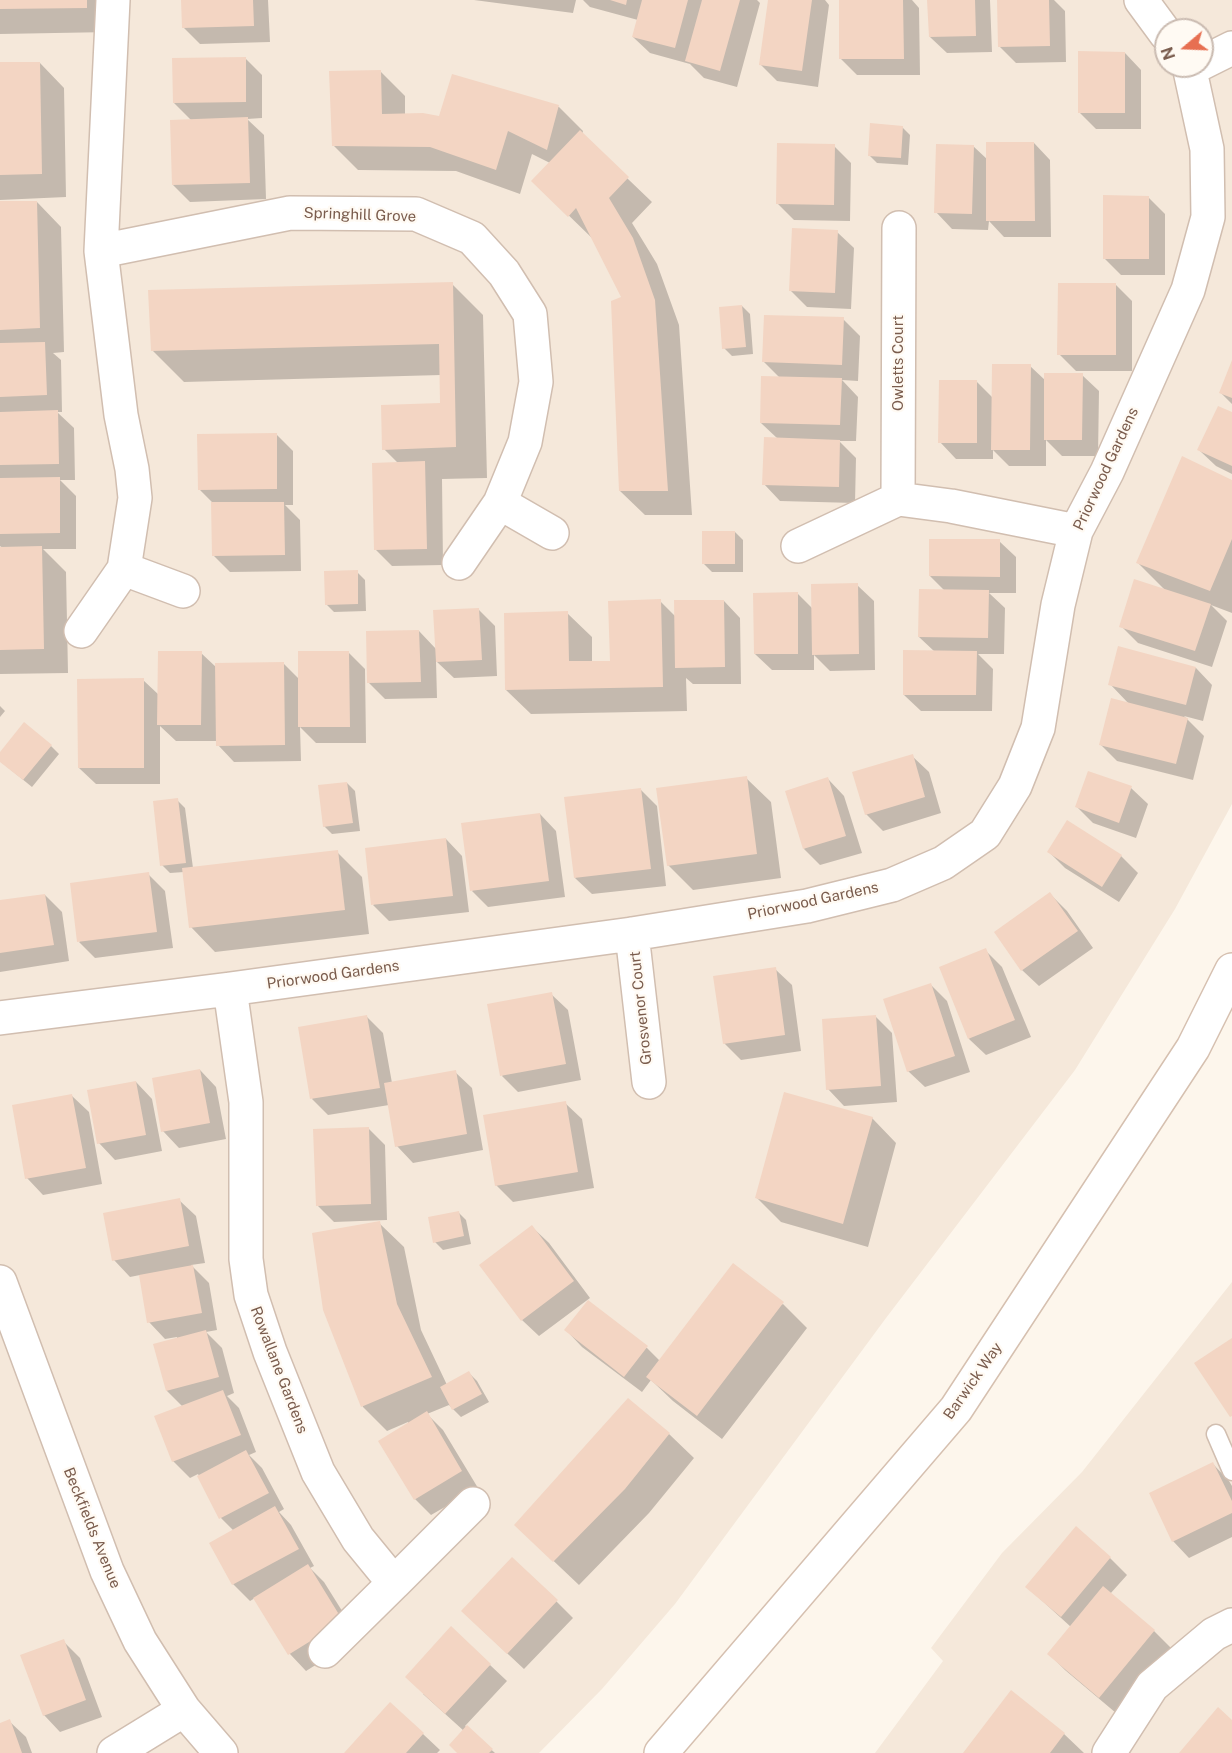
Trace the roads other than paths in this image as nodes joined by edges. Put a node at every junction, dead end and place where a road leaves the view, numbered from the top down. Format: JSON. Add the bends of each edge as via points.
{"nodes":[{"id":1,"x":113,"y":0,"type":"edge"},
{"id":2,"x":1141,"y":0,"type":"edge"},
{"id":3,"x":1154,"y":18,"type":"edge"},
{"id":4,"x":1232,"y":48,"type":"edge"},
{"id":5,"x":1214,"y":57,"type":"edge"},
{"id":6,"x":1196,"y":78,"type":"edge"},
{"id":7,"x":899,"y":228,"type":"dead end"},
{"id":8,"x":100,"y":251,"type":"junction"},
{"id":9,"x":898,"y":498,"type":"junction"},
{"id":10,"x":500,"y":502,"type":"junction"},
{"id":11,"x":1076,"y":531,"type":"junction"},
{"id":12,"x":552,"y":533,"type":"dead end"},
{"id":13,"x":798,"y":546,"type":"dead end"},
{"id":14,"x":459,"y":563,"type":"dead end"},
{"id":15,"x":124,"y":569,"type":"junction"},
{"id":16,"x":183,"y":591,"type":"dead end"},
{"id":17,"x":81,"y":631,"type":"dead end"},
{"id":18,"x":632,"y":934,"type":"junction"},
{"id":19,"x":1232,"y":970,"type":"edge"},
{"id":20,"x":230,"y":989,"type":"junction"},
{"id":21,"x":0,"y":1018,"type":"edge"},
{"id":22,"x":649,"y":1082,"type":"dead end"},
{"id":23,"x":0,"y":1282,"type":"edge"},
{"id":24,"x":1216,"y":1434,"type":"dead end"},
{"id":25,"x":1232,"y":1471,"type":"edge"},
{"id":26,"x":473,"y":1504,"type":"dead end"},
{"id":27,"x":394,"y":1583,"type":"junction"},
{"id":28,"x":1232,"y":1625,"type":"edge"},
{"id":29,"x":325,"y":1651,"type":"dead end"},
{"id":30,"x":184,"y":1710,"type":"junction"},
{"id":31,"x":114,"y":1753,"type":"edge"},
{"id":32,"x":222,"y":1753,"type":"edge"},
{"id":33,"x":661,"y":1753,"type":"edge"},
{"id":34,"x":1109,"y":1753,"type":"edge"}],
"edges":[{"from":1,"to":8,"type":"street"},
{"from":2,"to":3,"type":"street"},
{"from":4,"to":5,"type":"street"},
{"from":6,"to":11,"type":"street","name":"Priorwood Gardens","via":[[1207,149],[1208,217],[1188,290],[1107,472]]},
{"from":7,"to":9,"type":"street","name":"Owletts Court"},
{"from":8,"to":10,"type":"street","name":"Springhill Grove","via":[[290,213],[417,214],[472,238],[504,273],[530,314],[536,382],[525,442]]},
{"from":8,"to":15,"type":"street","via":[[135,498]]},
{"from":9,"to":11,"type":"street"},
{"from":9,"to":13,"type":"street"},
{"from":10,"to":12,"type":"street"},
{"from":10,"to":14,"type":"street","name":"Springhill Grove"},
{"from":11,"to":18,"type":"street","name":"Priorwood Gardens","via":[[1058,605],[1038,728],[1015,786],[985,834],[943,863],[892,885],[807,906]]},
{"from":15,"to":16,"type":"street"},
{"from":15,"to":17,"type":"street"},
{"from":18,"to":20,"type":"street","name":"Priorwood Gardens"},
{"from":18,"to":22,"type":"street","name":"Grosvenor Court"},
{"from":19,"to":33,"type":"street","name":"Barwick Way","via":[[1193,1048],[956,1409]]},
{"from":20,"to":21,"type":"street","name":"Priorwood Gardens"},
{"from":20,"to":27,"type":"street","name":"Rowallane Gardens","via":[[246,1102],[246,1259],[251,1295],[318,1472],[358,1539]]},
{"from":23,"to":30,"type":"street","name":"Beckfields Avenue","via":[[107,1571],[140,1641]]},
{"from":24,"to":25,"type":"lane"},
{"from":26,"to":27,"type":"street"},
{"from":27,"to":29,"type":"street"},
{"from":28,"to":34,"type":"street","via":[[1215,1634],[1152,1686]]},
{"from":30,"to":31,"type":"street"},
{"from":30,"to":32,"type":"street","name":"Beckfields Avenue"}]}
